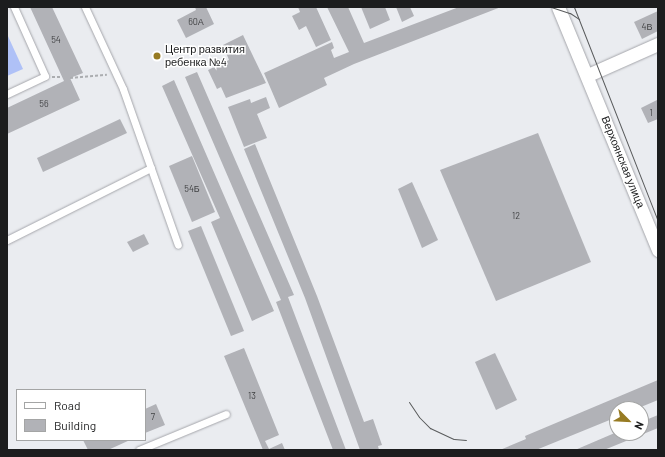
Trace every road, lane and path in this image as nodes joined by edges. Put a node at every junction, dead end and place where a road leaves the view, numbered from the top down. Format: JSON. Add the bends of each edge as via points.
{"nodes":[{"id":1,"x":14,"y":7,"type":"edge"},
{"id":2,"x":85,"y":7,"type":"edge"},
{"id":3,"x":558,"y":7,"type":"edge"},
{"id":4,"x":658,"y":44,"type":"edge"},
{"id":5,"x":116,"y":74,"type":"junction"},
{"id":6,"x":588,"y":75,"type":"junction"},
{"id":7,"x":70,"y":78,"type":"dead end"},
{"id":8,"x":7,"y":94,"type":"edge"},
{"id":9,"x":151,"y":168,"type":"junction"},
{"id":10,"x":7,"y":240,"type":"edge"},
{"id":11,"x":178,"y":245,"type":"dead end"},
{"id":12,"x":658,"y":250,"type":"edge"},
{"id":13,"x":226,"y":414,"type":"dead end"},
{"id":14,"x":139,"y":450,"type":"edge"}],
"edges":[{"from":1,"to":8,"type":"lane","via":[[45,76]]},
{"from":2,"to":5,"type":"lane"},
{"from":3,"to":6,"type":"street","name":"Верхоянская улица"},
{"from":4,"to":6,"type":"street"},
{"from":5,"to":7,"type":"path"},
{"from":5,"to":9,"type":"lane"},
{"from":6,"to":12,"type":"street","name":"Верхоянская улица"},
{"from":9,"to":10,"type":"lane"},
{"from":9,"to":11,"type":"lane"},
{"from":13,"to":14,"type":"lane"}]}
